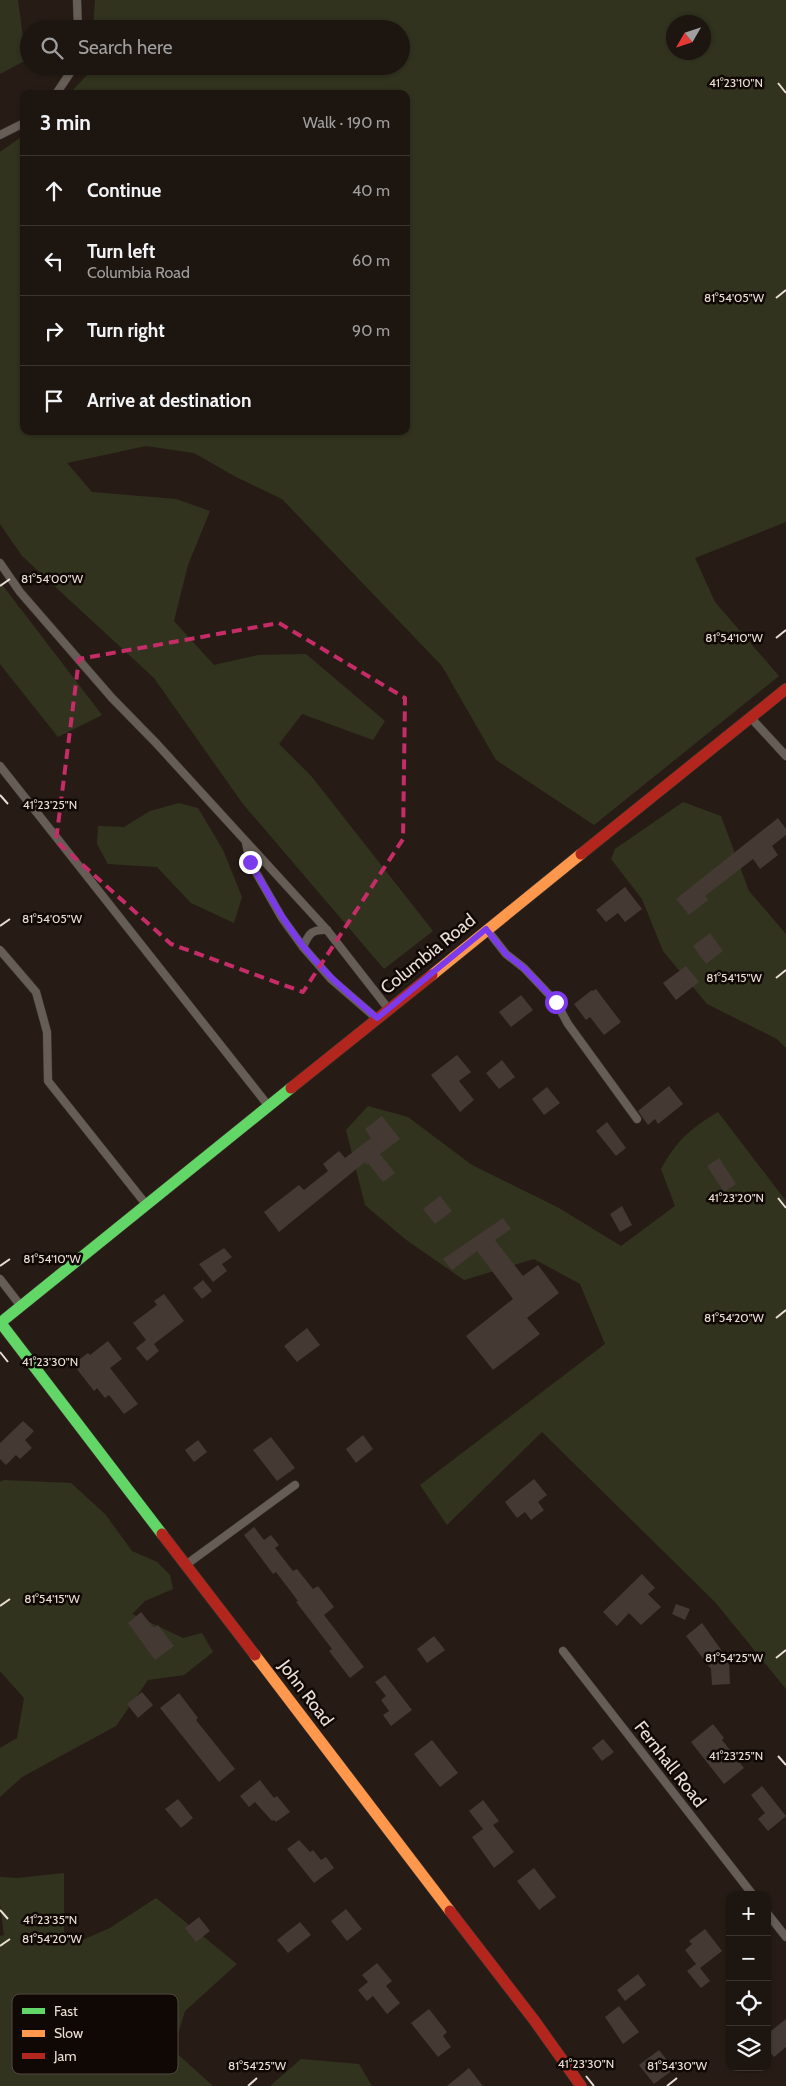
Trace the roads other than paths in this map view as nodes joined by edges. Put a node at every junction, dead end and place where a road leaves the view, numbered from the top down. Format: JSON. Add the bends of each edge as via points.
{"nodes":[{"id":1,"x":77,"y":0,"type":"edge"},
{"id":2,"x":78,"y":20,"type":"edge"},
{"id":3,"x":69,"y":75,"type":"edge"},
{"id":4,"x":59,"y":90,"type":"edge"},
{"id":5,"x":20,"y":125,"type":"edge"},
{"id":6,"x":0,"y":135,"type":"edge"},
{"id":7,"x":0,"y":563,"type":"edge"},
{"id":8,"x":786,"y":689,"type":"edge"},
{"id":9,"x":750,"y":717,"type":"junction"},
{"id":10,"x":786,"y":756,"type":"edge"},
{"id":11,"x":0,"y":766,"type":"edge"},
{"id":12,"x":246,"y":840,"type":"junction"},
{"id":13,"x":486,"y":929,"type":"junction"},
{"id":14,"x":327,"y":930,"type":"junction"},
{"id":15,"x":303,"y":947,"type":"junction"},
{"id":16,"x":0,"y":950,"type":"edge"},
{"id":17,"x":388,"y":1009,"type":"junction"},
{"id":18,"x":377,"y":1018,"type":"junction"},
{"id":19,"x":268,"y":1106,"type":"junction"},
{"id":20,"x":637,"y":1119,"type":"dead end"},
{"id":21,"x":146,"y":1204,"type":"junction"},
{"id":22,"x":0,"y":1279,"type":"edge"},
{"id":23,"x":21,"y":1306,"type":"junction"},
{"id":24,"x":0,"y":1322,"type":"edge"},
{"id":25,"x":295,"y":1485,"type":"dead end"},
{"id":26,"x":186,"y":1565,"type":"junction"},
{"id":27,"x":562,"y":1651,"type":"dead end"},
{"id":28,"x":750,"y":1891,"type":"edge"},
{"id":29,"x":771,"y":1918,"type":"edge"},
{"id":30,"x":786,"y":1937,"type":"edge"},
{"id":31,"x":581,"y":2086,"type":"edge"}],
"edges":[{"from":1,"to":2,"type":"lane"},
{"from":3,"to":4,"type":"lane"},
{"from":5,"to":6,"type":"lane"},
{"from":7,"to":12,"type":"lane","via":[[20,592],[112,698]]},
{"from":8,"to":9,"type":"main road","name":"Columbia Road"},
{"from":9,"to":10,"type":"lane"},
{"from":9,"to":13,"type":"main road","name":"Columbia Road"},
{"from":11,"to":19,"type":"lane"},
{"from":12,"to":14,"type":"lane"},
{"from":12,"to":15,"type":"lane","via":[[250,862]]},
{"from":13,"to":17,"type":"main road","name":"Columbia Road"},
{"from":13,"to":20,"type":"lane","via":[[506,954],[556,1002],[568,1024]]},
{"from":14,"to":15,"type":"lane","via":[[316,929],[308,934]]},
{"from":14,"to":17,"type":"lane"},
{"from":15,"to":18,"type":"lane","via":[[331,979]]},
{"from":16,"to":21,"type":"lane","via":[[36,992],[47,1032],[48,1081]]},
{"from":17,"to":18,"type":"main road","name":"Columbia Road"},
{"from":18,"to":19,"type":"main road","name":"Columbia Road"},
{"from":19,"to":21,"type":"main road","name":"Columbia Road"},
{"from":21,"to":23,"type":"main road","name":"Columbia Road"},
{"from":22,"to":23,"type":"lane"},
{"from":23,"to":24,"type":"main road","name":"Columbia Road"},
{"from":24,"to":26,"type":"main road","name":"John Road"},
{"from":25,"to":26,"type":"lane"},
{"from":26,"to":31,"type":"main road","name":"John Road"},
{"from":27,"to":28,"type":"lane","name":"Fernhall Road"},
{"from":29,"to":30,"type":"lane"}]}
